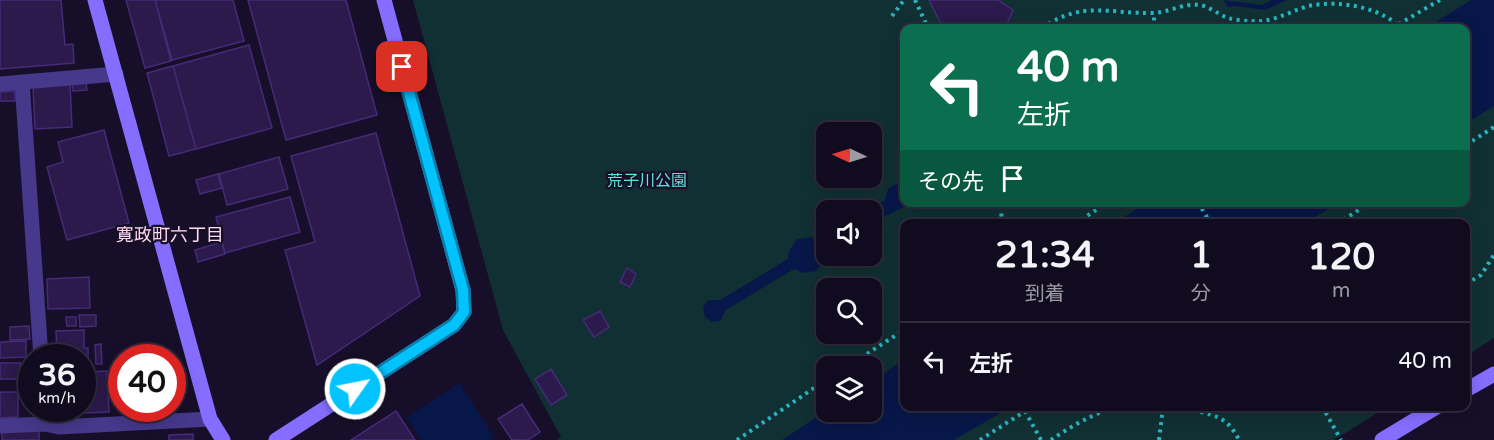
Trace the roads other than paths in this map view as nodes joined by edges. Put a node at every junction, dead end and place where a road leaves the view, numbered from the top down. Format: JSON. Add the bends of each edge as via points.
{"nodes":[{"id":1,"x":95,"y":0,"type":"edge"},
{"id":2,"x":384,"y":0,"type":"edge"},
{"id":3,"x":116,"y":74,"type":"junction"},
{"id":4,"x":22,"y":82,"type":"junction"},
{"id":5,"x":0,"y":84,"type":"edge"},
{"id":6,"x":40,"y":344,"type":"edge"},
{"id":7,"x":1494,"y":374,"type":"edge"},
{"id":8,"x":1470,"y":388,"type":"edge"},
{"id":9,"x":1430,"y":411,"type":"edge"},
{"id":10,"x":210,"y":419,"type":"junction"},
{"id":11,"x":45,"y":424,"type":"joint"},
{"id":12,"x":0,"y":426,"type":"edge"},
{"id":13,"x":223,"y":440,"type":"edge"},
{"id":14,"x":276,"y":440,"type":"edge"},
{"id":15,"x":1382,"y":440,"type":"edge"}],
"edges":[{"from":1,"to":3,"type":"street"},
{"from":2,"to":14,"type":"street","via":[[463,290],[464,312],[454,325]]},
{"from":3,"to":4,"type":"street"},
{"from":3,"to":10,"type":"street"},
{"from":4,"to":5,"type":"street"},
{"from":4,"to":6,"type":"street"},
{"from":7,"to":8,"type":"street"},
{"from":9,"to":15,"type":"street"},
{"from":10,"to":11,"type":"street","via":[[59,427]]},
{"from":10,"to":13,"type":"street"},
{"from":11,"to":12,"type":"street"}]}
